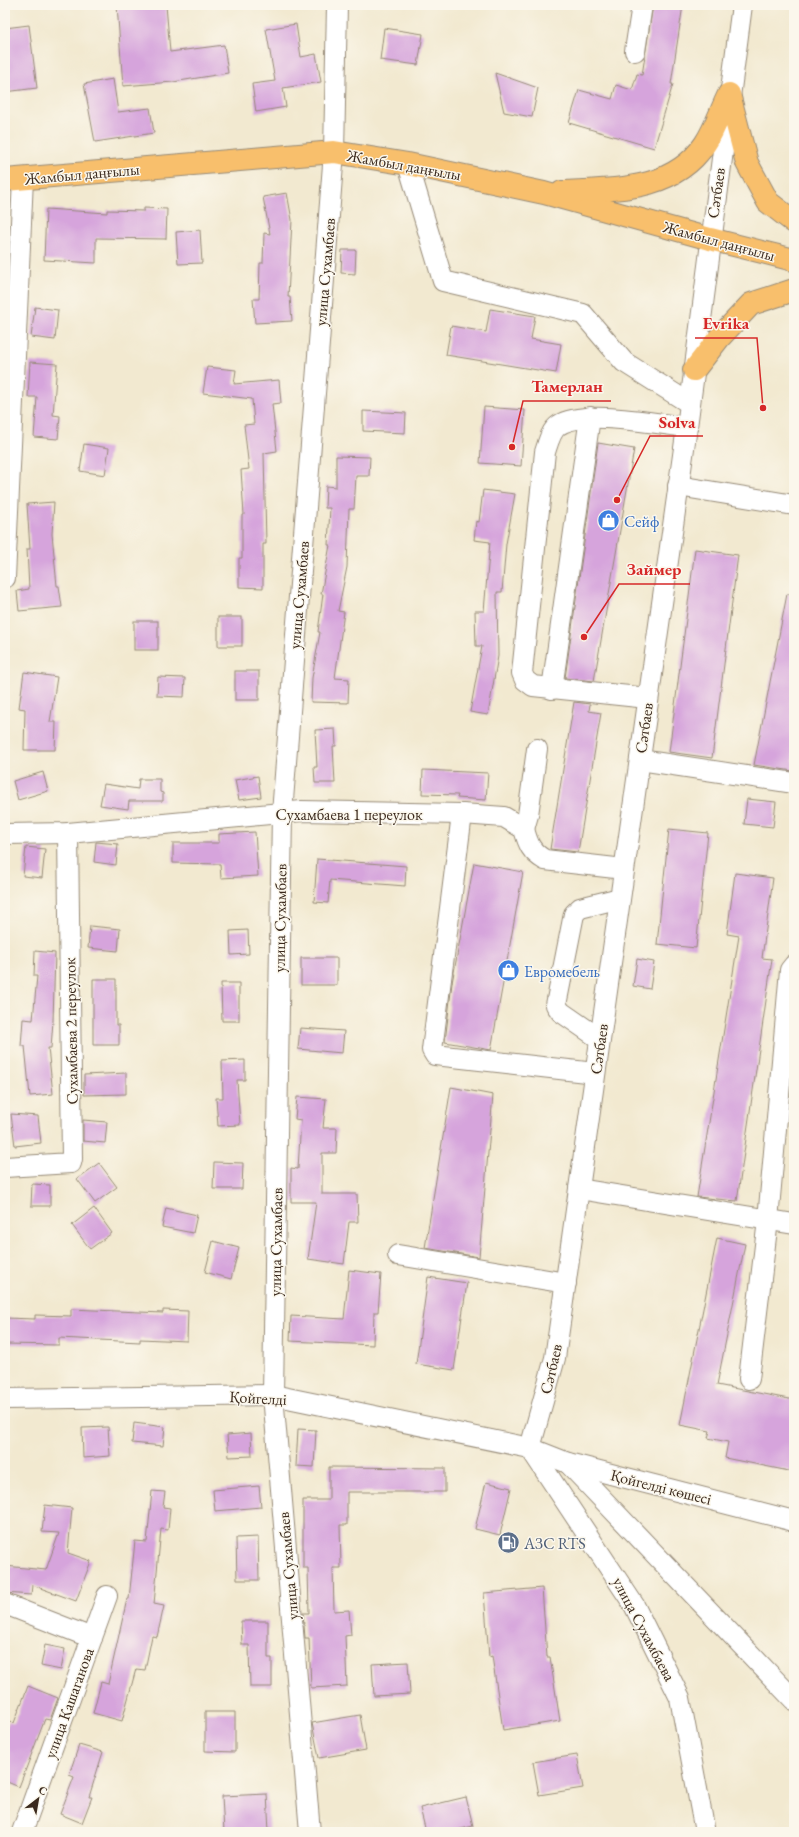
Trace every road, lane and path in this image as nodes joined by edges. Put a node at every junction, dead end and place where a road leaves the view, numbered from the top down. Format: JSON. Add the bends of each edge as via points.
{"nodes":[{"id":1,"x":337,"y":5,"type":"edge"},
{"id":2,"x":642,"y":5,"type":"edge"},
{"id":3,"x":742,"y":5,"type":"edge"},
{"id":4,"x":635,"y":51,"type":"dead end"},
{"id":5,"x":729,"y":94,"type":"junction"},
{"id":6,"x":334,"y":152,"type":"junction"},
{"id":7,"x":408,"y":164,"type":"junction"},
{"id":8,"x":14,"y":179,"type":"edge"},
{"id":9,"x":544,"y":193,"type":"junction"},
{"id":10,"x":794,"y":222,"type":"edge"},
{"id":11,"x":710,"y":239,"type":"junction"},
{"id":12,"x":794,"y":260,"type":"edge"},
{"id":13,"x":794,"y":290,"type":"edge"},
{"id":14,"x":694,"y":370,"type":"junction"},
{"id":15,"x":689,"y":403,"type":"junction"},
{"id":16,"x":590,"y":417,"type":"junction"},
{"id":17,"x":687,"y":427,"type":"junction"},
{"id":18,"x":678,"y":486,"type":"junction"},
{"id":19,"x":794,"y":505,"type":"edge"},
{"id":20,"x":5,"y":578,"type":"edge"},
{"id":21,"x":552,"y":689,"type":"junction"},
{"id":22,"x":648,"y":698,"type":"junction"},
{"id":23,"x":537,"y":750,"type":"dead end"},
{"id":24,"x":640,"y":760,"type":"junction"},
{"id":25,"x":794,"y":783,"type":"edge"},
{"id":26,"x":282,"y":813,"type":"junction"},
{"id":27,"x":462,"y":814,"type":"junction"},
{"id":28,"x":524,"y":828,"type":"junction"},
{"id":29,"x":68,"y":833,"type":"junction"},
{"id":30,"x":5,"y":834,"type":"edge"},
{"id":31,"x":624,"y":869,"type":"junction"},
{"id":32,"x":620,"y":898,"type":"junction"},
{"id":33,"x":794,"y":965,"type":"edge"},
{"id":34,"x":600,"y":1039,"type":"junction"},
{"id":35,"x":595,"y":1073,"type":"junction"},
{"id":36,"x":5,"y":1167,"type":"edge"},
{"id":37,"x":579,"y":1189,"type":"junction"},
{"id":38,"x":768,"y":1220,"type":"junction"},
{"id":39,"x":794,"y":1224,"type":"edge"},
{"id":40,"x":398,"y":1255,"type":"dead end"},
{"id":41,"x":566,"y":1283,"type":"junction"},
{"id":42,"x":750,"y":1379,"type":"dead end"},
{"id":43,"x":273,"y":1395,"type":"junction"},
{"id":44,"x":5,"y":1399,"type":"edge"},
{"id":45,"x":530,"y":1448,"type":"junction"},
{"id":46,"x":568,"y":1463,"type":"junction"},
{"id":47,"x":794,"y":1521,"type":"edge"},
{"id":48,"x":107,"y":1596,"type":"dead end"},
{"id":49,"x":5,"y":1604,"type":"edge"},
{"id":50,"x":92,"y":1638,"type":"junction"},
{"id":51,"x":794,"y":1700,"type":"edge"},
{"id":52,"x":22,"y":1832,"type":"edge"},
{"id":53,"x":310,"y":1832,"type":"edge"},
{"id":54,"x":705,"y":1832,"type":"edge"}],
"edges":[{"from":1,"to":6,"type":"street","name":"улица Сухамбаев"},
{"from":2,"to":4,"type":"street"},
{"from":3,"to":5,"type":"street","name":"Сәтбаев"},
{"from":5,"to":9,"type":"main road","via":[[704,144],[680,171],[643,186]]},
{"from":5,"to":10,"type":"main road","via":[[747,163],[768,202]]},
{"from":5,"to":11,"type":"street","name":"Сәтбаев"},
{"from":6,"to":7,"type":"main road","name":"Жамбыл даңғылы"},
{"from":6,"to":8,"type":"main road","name":"Жамбыл даңғылы"},
{"from":6,"to":26,"type":"street","name":"улица Сухамбаев"},
{"from":7,"to":9,"type":"main road","name":"Жамбыл даңғылы"},
{"from":7,"to":15,"type":"street","via":[[443,281],[583,314],[624,362]]},
{"from":8,"to":20,"type":"street"},
{"from":9,"to":11,"type":"main road","name":"Жамбыл даңғылы"},
{"from":11,"to":12,"type":"main road","name":"Жамбыл даңғылы"},
{"from":11,"to":14,"type":"street","name":"Сәтбаев"},
{"from":13,"to":14,"type":"main road","via":[[751,304]]},
{"from":14,"to":15,"type":"street","name":"Сәтбаев"},
{"from":15,"to":17,"type":"street","name":"Сәтбаев"},
{"from":16,"to":17,"type":"street"},
{"from":16,"to":21,"type":"street"},
{"from":16,"to":21,"type":"street","via":[[573,418],[558,426],[549,439],[545,452],[522,673],[525,680],[533,686]]},
{"from":17,"to":18,"type":"street","name":"Сәтбаев"},
{"from":18,"to":19,"type":"street"},
{"from":18,"to":22,"type":"street","name":"Сәтбаев"},
{"from":21,"to":22,"type":"street"},
{"from":22,"to":24,"type":"street","name":"Сәтбаев"},
{"from":23,"to":28,"type":"street"},
{"from":24,"to":25,"type":"street"},
{"from":24,"to":31,"type":"street","name":"Сәтбаев"},
{"from":26,"to":27,"type":"street","name":"Сухамбаева 1 переулок","via":[[302,811]]},
{"from":26,"to":29,"type":"street","name":"Сухамбаева 1 переулок"},
{"from":26,"to":43,"type":"street","name":"улица Сухамбаев"},
{"from":27,"to":28,"type":"street","name":"Сухамбаева 1 переулок","via":[[504,817]]},
{"from":27,"to":35,"type":"street","via":[[432,1050],[434,1055]]},
{"from":28,"to":31,"type":"street","via":[[529,847],[545,860]]},
{"from":29,"to":30,"type":"street","name":"Сухамбаева 1 переулок"},
{"from":29,"to":36,"type":"street","name":"Сухамбаева 2 переулок","via":[[72,1159],[70,1163]]},
{"from":31,"to":32,"type":"street","name":"Сәтбаев"},
{"from":32,"to":34,"type":"street","name":"Сәтбаев"},
{"from":32,"to":34,"type":"street","via":[[580,908],[574,914],[556,1005],[561,1012]]},
{"from":33,"to":38,"type":"street","via":[[790,970]]},
{"from":34,"to":35,"type":"street","name":"Сәтбаев"},
{"from":35,"to":37,"type":"street","name":"Сәтбаев"},
{"from":37,"to":38,"type":"street"},
{"from":37,"to":41,"type":"street","name":"Сәтбаев"},
{"from":38,"to":39,"type":"street"},
{"from":38,"to":42,"type":"street"},
{"from":40,"to":41,"type":"street"},
{"from":41,"to":45,"type":"street","name":"Сәтбаев","via":[[555,1358]]},
{"from":43,"to":44,"type":"street","name":"Қойгелді"},
{"from":43,"to":45,"type":"street","name":"Қойгелді"},
{"from":43,"to":53,"type":"street","name":"улица Сухамбаев"},
{"from":45,"to":46,"type":"street","name":"Қойгелді көшесі"},
{"from":45,"to":54,"type":"street","name":"улица Сухамбаева","via":[[634,1604],[680,1698]]},
{"from":46,"to":47,"type":"street","name":"Қойгелді көшесі"},
{"from":46,"to":51,"type":"street"},
{"from":48,"to":50,"type":"street","name":"улица Кашаганова"},
{"from":49,"to":50,"type":"street"},
{"from":50,"to":52,"type":"street","name":"улица Кашаганова"}]}
